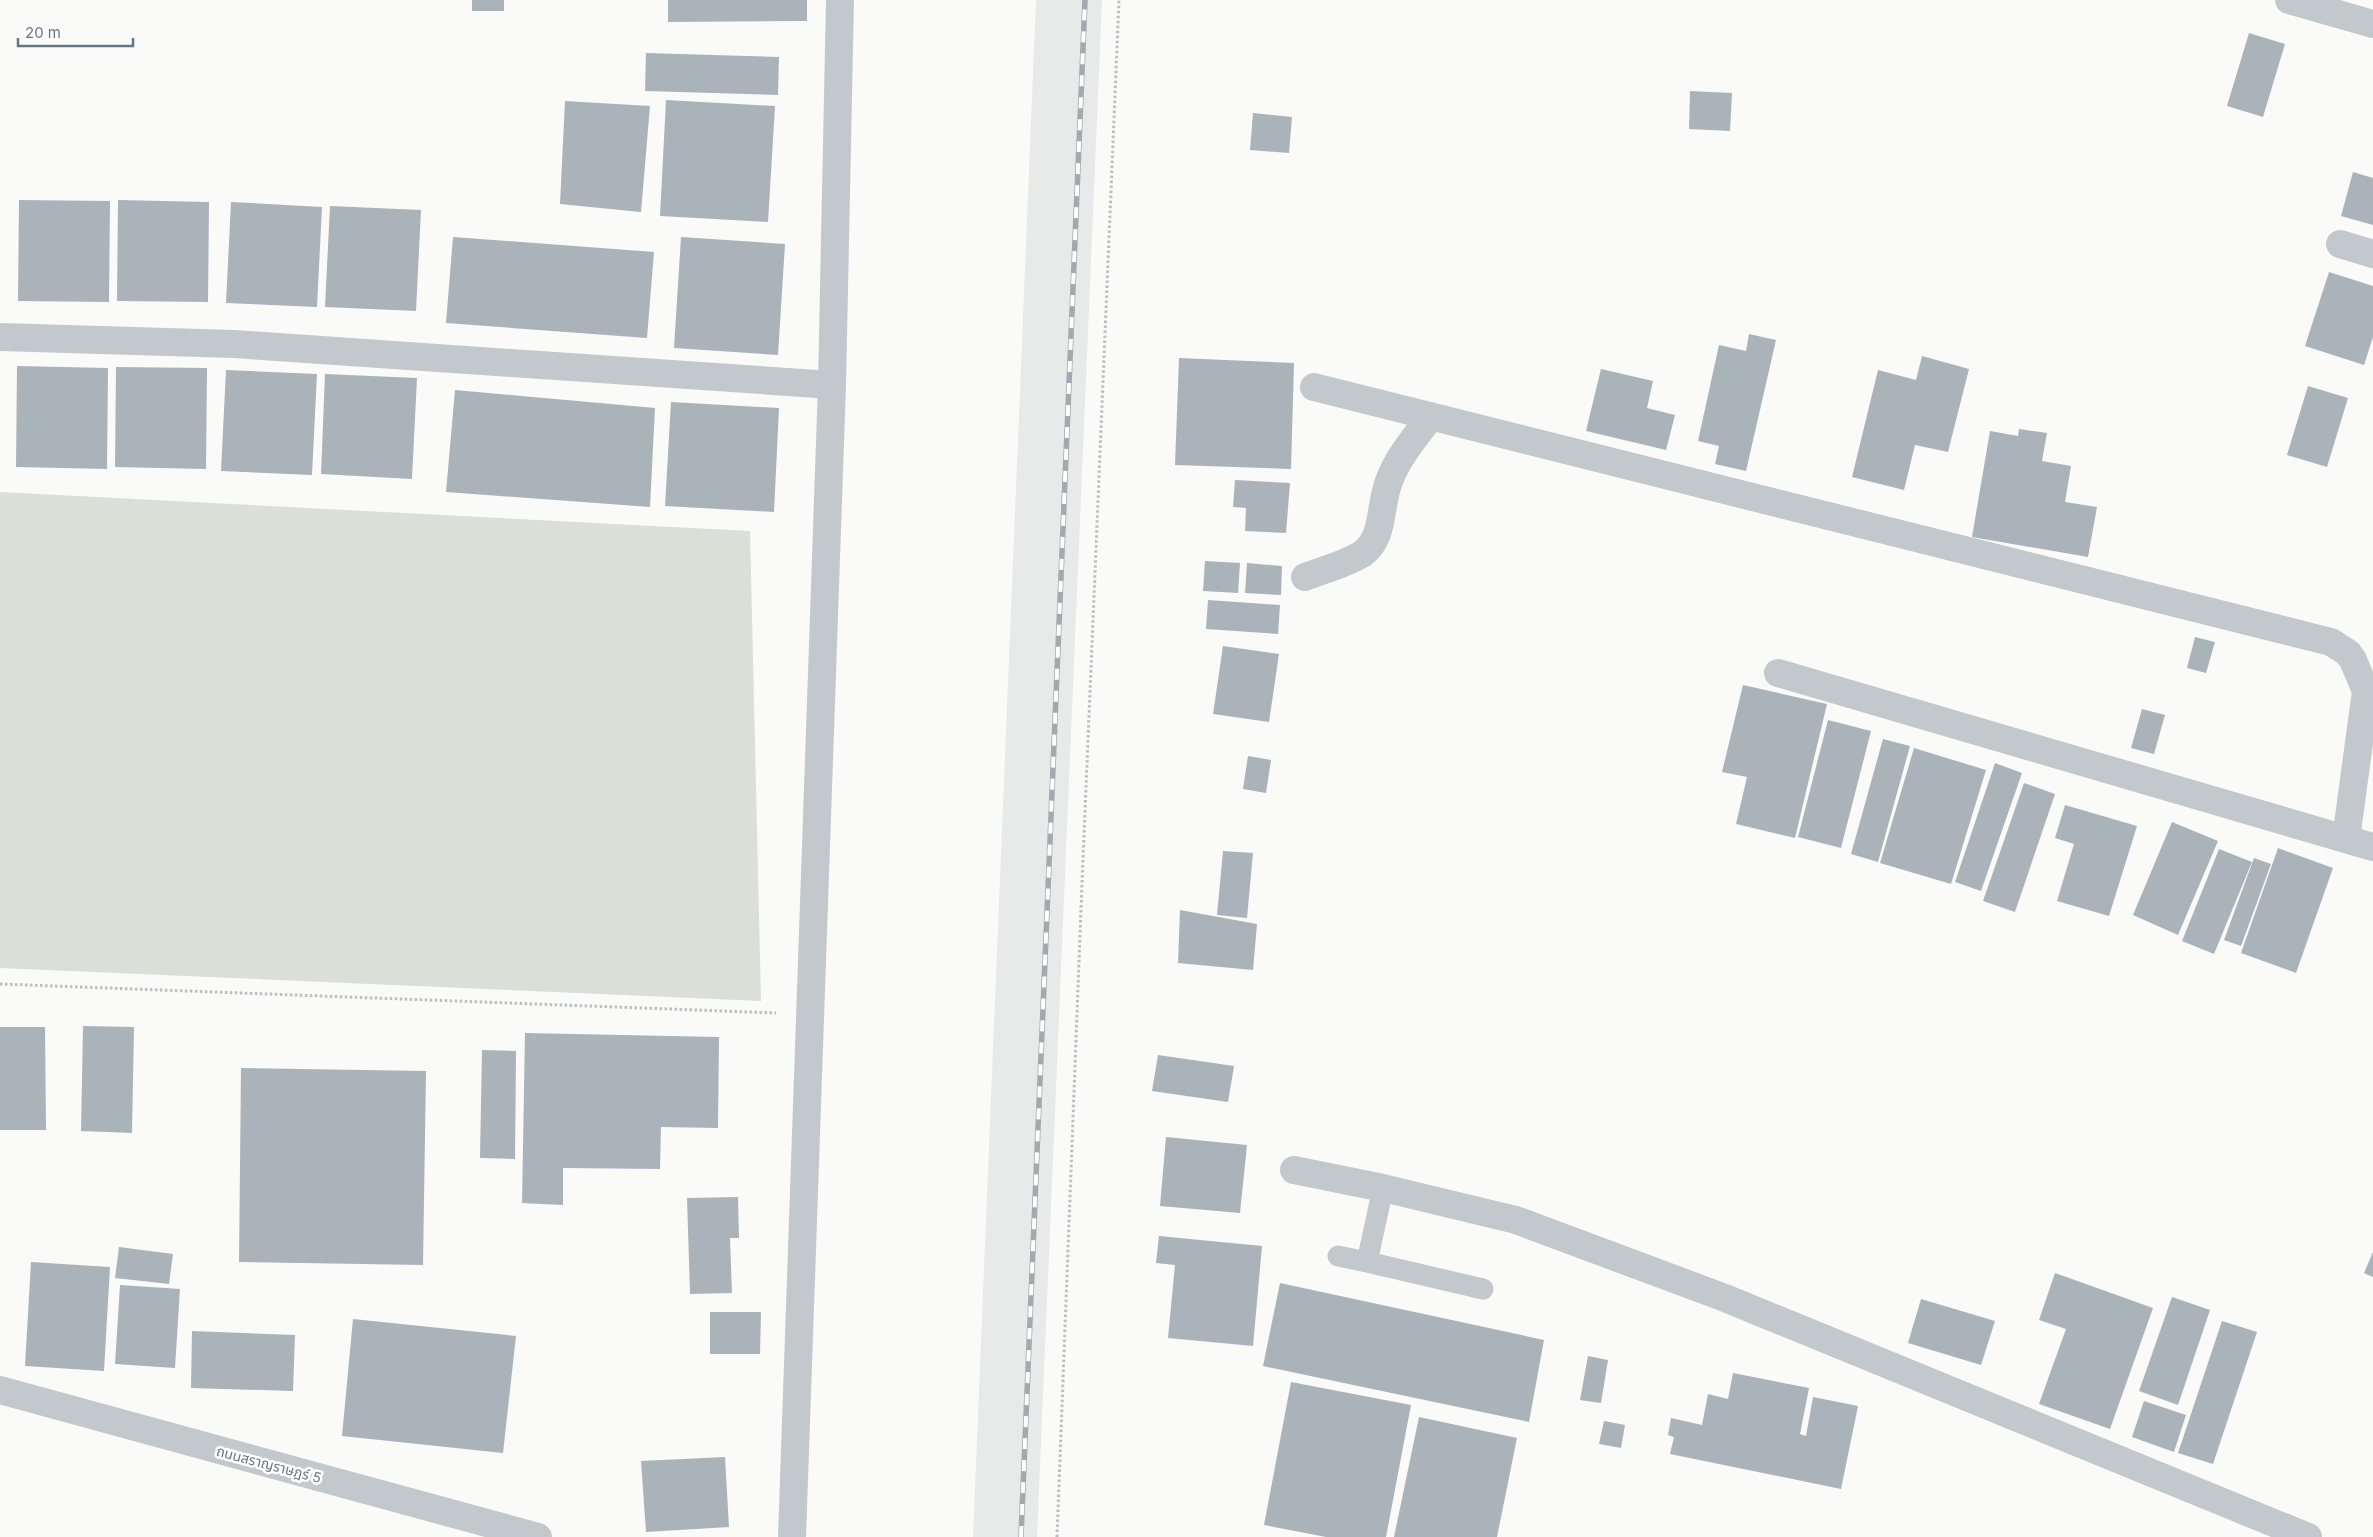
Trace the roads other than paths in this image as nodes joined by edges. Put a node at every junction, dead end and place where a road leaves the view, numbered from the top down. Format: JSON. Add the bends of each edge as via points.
{"nodes":[{"id":1,"x":840,"y":0,"type":"edge"},
{"id":2,"x":2289,"y":0,"type":"edge"},
{"id":3,"x":2373,"y":24,"type":"edge"},
{"id":4,"x":2340,"y":244,"type":"dead end"},
{"id":5,"x":2373,"y":254,"type":"edge"},
{"id":6,"x":0,"y":337,"type":"edge"},
{"id":7,"x":832,"y":385,"type":"junction"},
{"id":8,"x":1314,"y":387,"type":"dead end"},
{"id":9,"x":1431,"y":416,"type":"junction"},
{"id":10,"x":1305,"y":577,"type":"dead end"},
{"id":11,"x":1778,"y":672,"type":"dead end"},
{"id":12,"x":2346,"y":839,"type":"junction"},
{"id":13,"x":2373,"y":847,"type":"edge"},
{"id":14,"x":1294,"y":1170,"type":"dead end"},
{"id":15,"x":1383,"y":1188,"type":"junction"},
{"id":16,"x":1338,"y":1256,"type":"dead end"},
{"id":17,"x":1367,"y":1262,"type":"junction"},
{"id":18,"x":1484,"y":1289,"type":"dead end"},
{"id":19,"x":0,"y":1390,"type":"edge"},
{"id":20,"x":538,"y":1537,"type":"edge"},
{"id":21,"x":792,"y":1537,"type":"edge"},
{"id":22,"x":2308,"y":1537,"type":"edge"}],
"edges":[{"from":1,"to":7,"type":"street"},
{"from":2,"to":3,"type":"street"},
{"from":4,"to":5,"type":"street"},
{"from":6,"to":7,"type":"street","via":[[234,344]]},
{"from":7,"to":21,"type":"street"},
{"from":8,"to":9,"type":"street"},
{"from":9,"to":10,"type":"street","via":[[1392,472],[1379,528],[1371,545],[1362,554]]},
{"from":9,"to":12,"type":"street","via":[[2331,642],[2353,660],[2366,691]]},
{"from":11,"to":12,"type":"street"},
{"from":12,"to":13,"type":"street"},
{"from":14,"to":15,"type":"street"},
{"from":15,"to":17,"type":"lane"},
{"from":15,"to":22,"type":"street","via":[[1516,1220],[1725,1298]]},
{"from":16,"to":17,"type":"lane"},
{"from":17,"to":18,"type":"lane"},
{"from":19,"to":20,"type":"street","name":"ถนนสราญราษฎร์ 5"}]}
